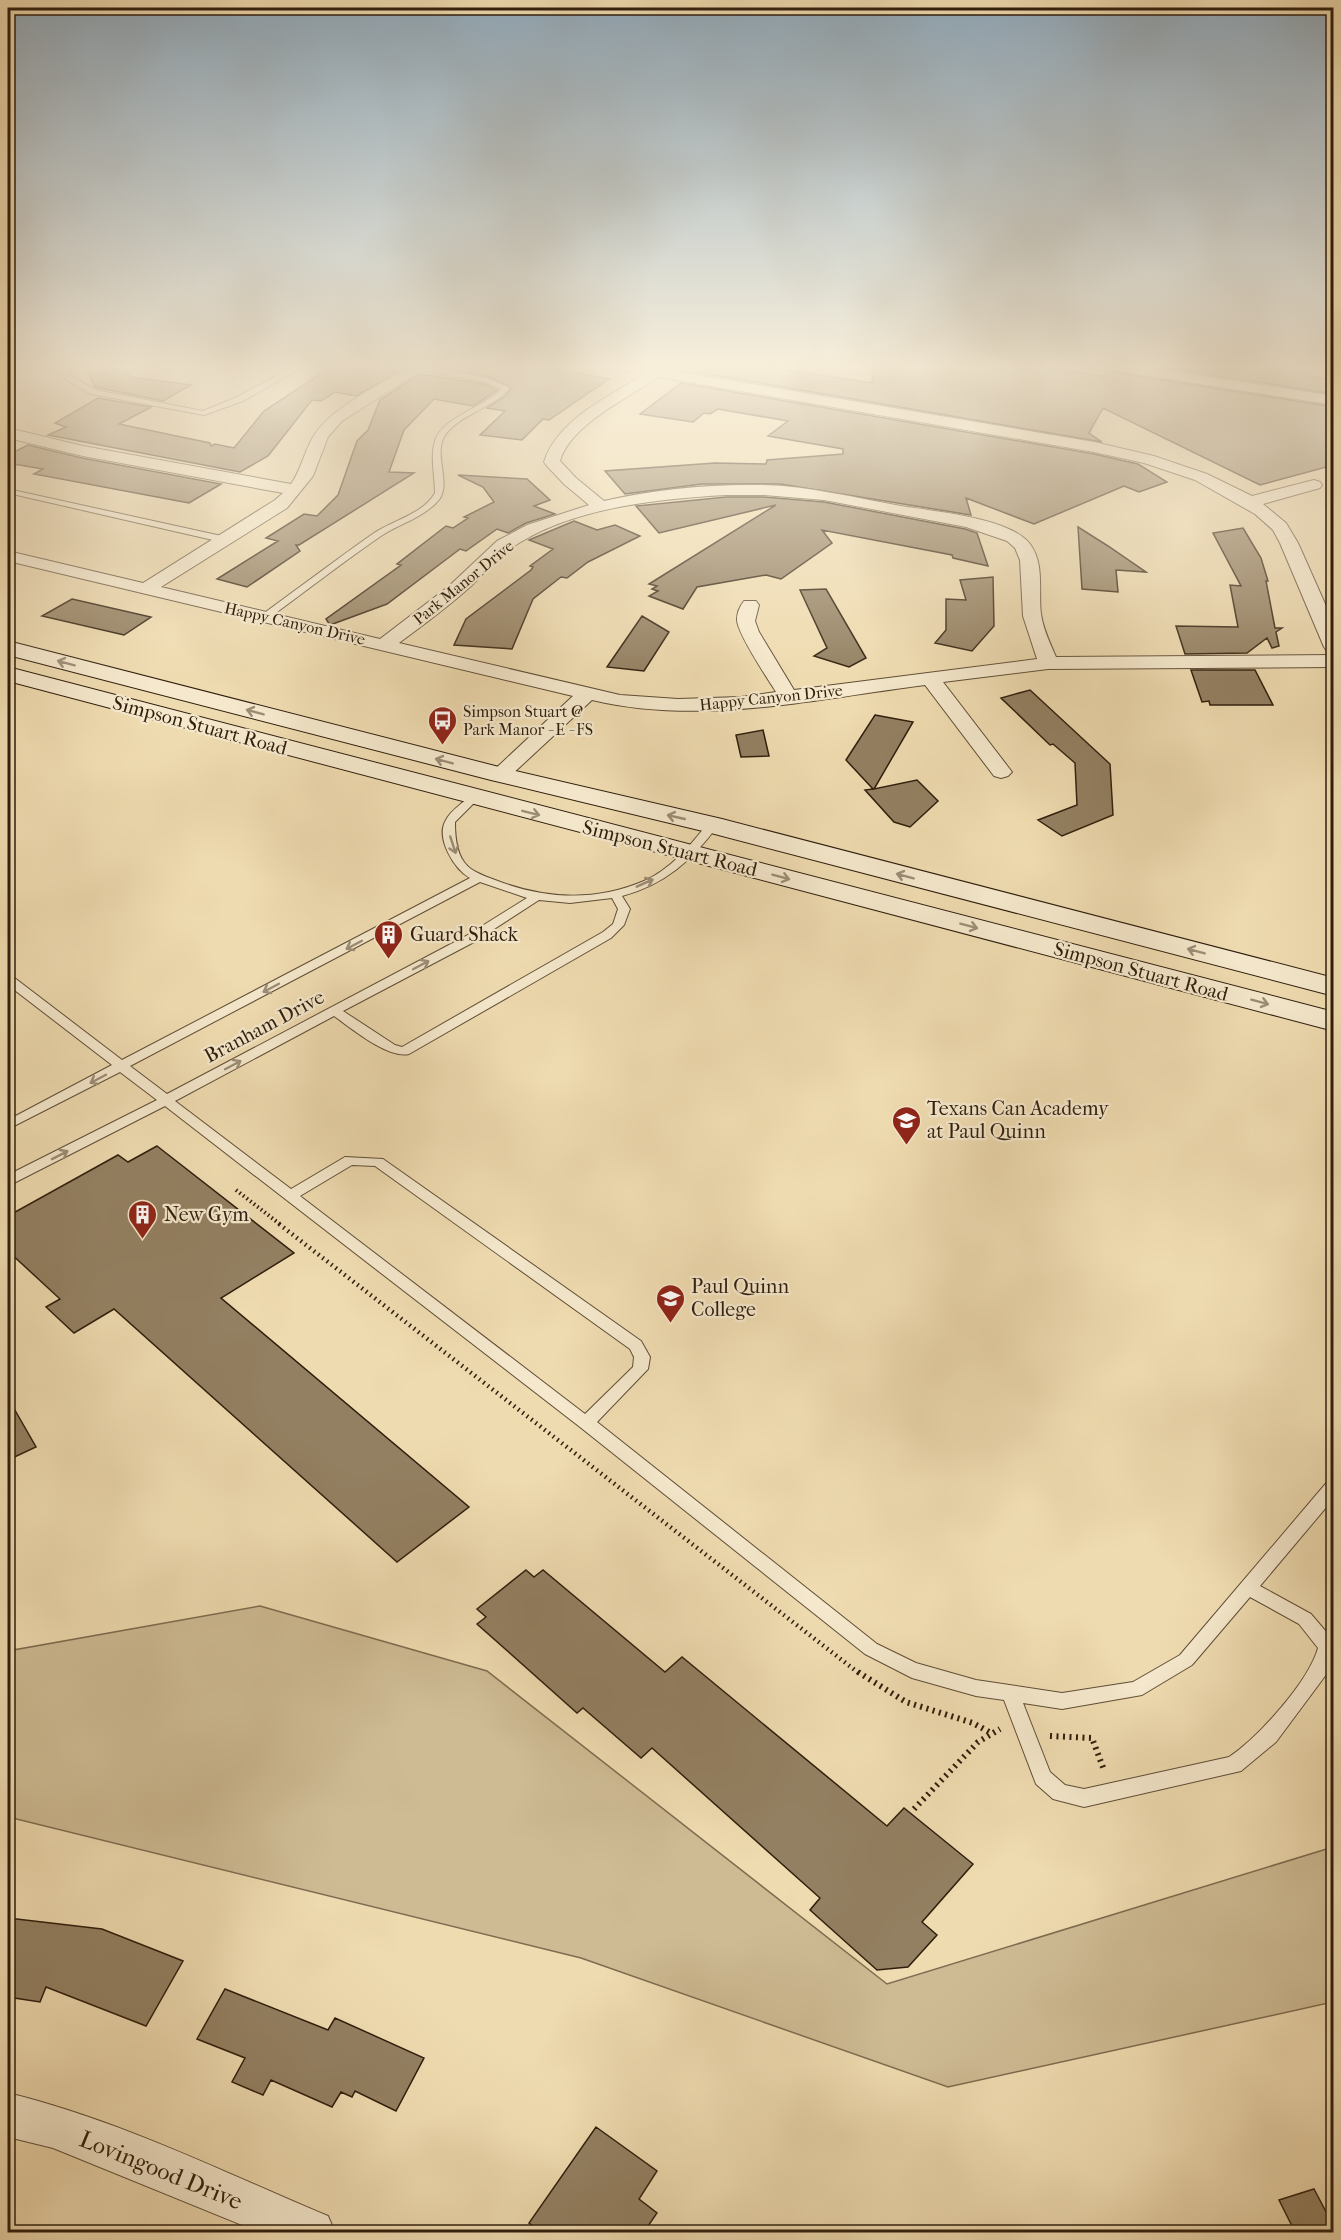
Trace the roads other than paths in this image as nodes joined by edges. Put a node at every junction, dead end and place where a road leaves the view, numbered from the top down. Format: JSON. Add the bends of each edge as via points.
{"nodes":[{"id":1,"x":181,"y":470,"type":"edge"},
{"id":2,"x":307,"y":470,"type":"edge"},
{"id":3,"x":439,"y":470,"type":"edge"},
{"id":4,"x":557,"y":470,"type":"edge"},
{"id":5,"x":1177,"y":470,"type":"edge"},
{"id":6,"x":1314,"y":485,"type":"dead end"},
{"id":7,"x":295,"y":490,"type":"junction"},
{"id":8,"x":8,"y":491,"type":"edge"},
{"id":9,"x":1250,"y":502,"type":"junction"},
{"id":10,"x":602,"y":507,"type":"junction"},
{"id":11,"x":226,"y":540,"type":"junction"},
{"id":12,"x":8,"y":556,"type":"edge"},
{"id":13,"x":145,"y":589,"type":"junction"},
{"id":14,"x":750,"y":605,"type":"dead end"},
{"id":15,"x":266,"y":616,"type":"junction"},
{"id":16,"x":385,"y":644,"type":"junction"},
{"id":17,"x":1334,"y":647,"type":"edge"},
{"id":18,"x":8,"y":648,"type":"edge"},
{"id":19,"x":1334,"y":662,"type":"edge"},
{"id":20,"x":1048,"y":663,"type":"junction"},
{"id":21,"x":8,"y":674,"type":"edge"},
{"id":22,"x":930,"y":678,"type":"junction"},
{"id":23,"x":588,"y":693,"type":"junction"},
{"id":24,"x":789,"y":698,"type":"junction"},
{"id":25,"x":1001,"y":772,"type":"dead end"},
{"id":26,"x":500,"y":776,"type":"junction"},
{"id":27,"x":474,"y":798,"type":"junction"},
{"id":28,"x":712,"y":825,"type":"junction"},
{"id":29,"x":691,"y":853,"type":"junction"},
{"id":30,"x":479,"y":878,"type":"junction"},
{"id":31,"x":615,"y":894,"type":"junction"},
{"id":32,"x":535,"y":898,"type":"junction"},
{"id":33,"x":8,"y":980,"type":"edge"},
{"id":34,"x":1334,"y":987,"type":"edge"},
{"id":35,"x":334,"y":1011,"type":"junction"},
{"id":36,"x":1334,"y":1022,"type":"edge"},
{"id":37,"x":123,"y":1066,"type":"junction"},
{"id":38,"x":165,"y":1101,"type":"junction"},
{"id":39,"x":8,"y":1125,"type":"edge"},
{"id":40,"x":8,"y":1181,"type":"edge"},
{"id":41,"x":289,"y":1196,"type":"junction"},
{"id":42,"x":586,"y":1423,"type":"junction"},
{"id":43,"x":1334,"y":1486,"type":"edge"},
{"id":44,"x":1247,"y":1587,"type":"junction"},
{"id":45,"x":1010,"y":1693,"type":"junction"},
{"id":46,"x":8,"y":2115,"type":"edge"},
{"id":47,"x":312,"y":2232,"type":"edge"}],
"edges":[{"from":1,"to":7,"type":"street"},
{"from":2,"to":7,"type":"street"},
{"from":3,"to":15,"type":"lane","via":[[439,493],[435,500],[380,533]]},
{"from":4,"to":10,"type":"street"},
{"from":5,"to":9,"type":"street"},
{"from":6,"to":9,"type":"street"},
{"from":7,"to":11,"type":"street","via":[[281,504]]},
{"from":8,"to":11,"type":"lane"},
{"from":9,"to":17,"type":"street","via":[[1280,527]]},
{"from":10,"to":16,"type":"street","name":"Park Manor Drive","via":[[535,528],[502,546],[465,583]]},
{"from":10,"to":20,"type":"street","name":"Park Manor Drive","via":[[690,493],[800,492],[1010,535],[1028,554],[1032,614]]},
{"from":11,"to":13,"type":"street"},
{"from":12,"to":13,"type":"street","name":"Happy Canyon Drive"},
{"from":13,"to":15,"type":"street","name":"Happy Canyon Drive"},
{"from":14,"to":24,"type":"street","via":[[746,621],[750,632]]},
{"from":15,"to":16,"type":"street","name":"Happy Canyon Drive"},
{"from":16,"to":23,"type":"street","name":"Happy Canyon Drive"},
{"from":26,"to":18,"type":"main road","name":"Simpson Stuart Road","one_way":true},
{"from":19,"to":20,"type":"street","name":"Happy Canyon Drive"},
{"from":20,"to":22,"type":"street","name":"Happy Canyon Drive"},
{"from":21,"to":27,"type":"main road","name":"Simpson Stuart Road"},
{"from":22,"to":24,"type":"street","name":"Happy Canyon Drive"},
{"from":22,"to":25,"type":"street"},
{"from":23,"to":24,"type":"street","name":"Happy Canyon Drive","via":[[620,701],[678,705]]},
{"from":23,"to":26,"type":"street"},
{"from":26,"to":27,"type":"main road"},
{"from":28,"to":26,"type":"main road","name":"Simpson Stuart Road","one_way":true},
{"from":27,"to":29,"type":"main road","name":"Simpson Stuart Road","one_way":true},
{"from":27,"to":30,"type":"lane","one_way":true,"via":[[450,821],[449,836],[461,865]]},
{"from":28,"to":29,"type":"lane"},
{"from":34,"to":28,"type":"main road","name":"Simpson Stuart Road","one_way":true},
{"from":31,"to":29,"type":"lane","one_way":true,"via":[[649,883]]},
{"from":29,"to":36,"type":"main road","name":"Simpson Stuart Road","one_way":true},
{"from":30,"to":32,"type":"lane"},
{"from":30,"to":37,"type":"lane","name":"Branham Drive","one_way":true},
{"from":31,"to":32,"type":"lane","via":[[568,900]]},
{"from":31,"to":35,"type":"lane","via":[[624,909],[618,925],[607,935],[404,1051],[392,1048]]},
{"from":35,"to":32,"type":"lane","name":"Branham Drive","one_way":true,"via":[[470,939]]},
{"from":33,"to":37,"type":"lane"},
{"from":38,"to":35,"type":"lane","name":"Branham Drive","one_way":true},
{"from":37,"to":38,"type":"lane"},
{"from":37,"to":39,"type":"lane","name":"Branham Drive","one_way":true},
{"from":40,"to":38,"type":"lane","name":"Branham Drive","one_way":true},
{"from":38,"to":41,"type":"lane"},
{"from":41,"to":42,"type":"lane"},
{"from":41,"to":42,"type":"lane","via":[[350,1160],[378,1162],[636,1346],[642,1356],[640,1369]]},
{"from":42,"to":45,"type":"lane","via":[[871,1649],[912,1670]]},
{"from":43,"to":44,"type":"lane"},
{"from":44,"to":45,"type":"lane","via":[[1186,1660],[1136,1689],[1062,1701]]},
{"from":44,"to":45,"type":"lane","via":[[1305,1619],[1327,1646],[1322,1666],[1269,1736],[1234,1765],[1084,1798],[1060,1793],[1043,1778]]},
{"from":46,"to":47,"type":"street","name":"Lovingood Drive","via":[[53,2126],[129,2154]]}]}
